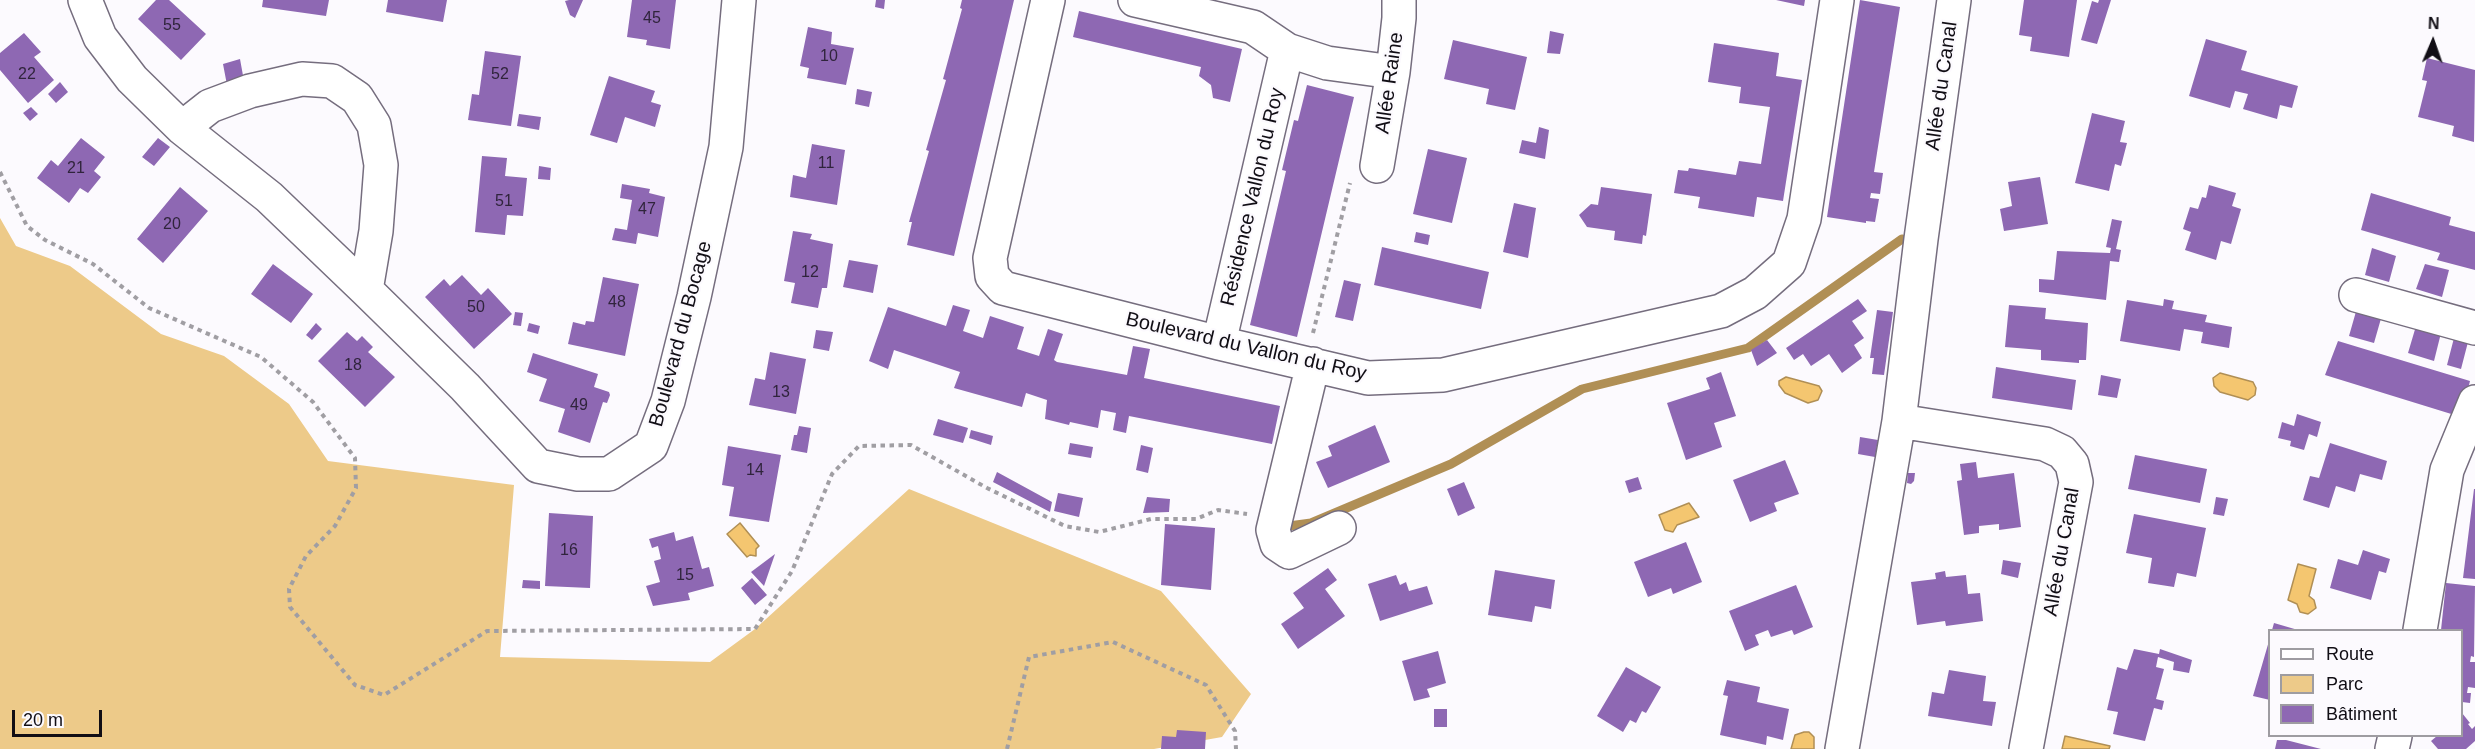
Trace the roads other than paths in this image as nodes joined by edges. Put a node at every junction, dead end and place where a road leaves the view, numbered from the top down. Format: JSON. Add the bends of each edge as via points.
{"nodes":[{"id":1,"x":85,"y":0,"type":"edge"},
{"id":2,"x":739,"y":0,"type":"edge"},
{"id":3,"x":1048,"y":0,"type":"edge"},
{"id":4,"x":1135,"y":0,"type":"edge"},
{"id":5,"x":1399,"y":0,"type":"edge"},
{"id":6,"x":1837,"y":0,"type":"edge"},
{"id":7,"x":1954,"y":0,"type":"edge"},
{"id":8,"x":1287,"y":50,"type":"junction"},
{"id":9,"x":1393,"y":72,"type":"junction"},
{"id":10,"x":182,"y":128,"type":"junction"},
{"id":11,"x":1379,"y":153,"type":"road end"},
{"id":12,"x":366,"y":290,"type":"junction"},
{"id":13,"x":2356,"y":295,"type":"dead end"},
{"id":14,"x":2475,"y":328,"type":"edge"},
{"id":15,"x":1219,"y":343,"type":"junction"},
{"id":16,"x":1309,"y":364,"type":"junction"},
{"id":17,"x":2475,"y":402,"type":"edge"},
{"id":18,"x":1899,"y":421,"type":"junction"},
{"id":19,"x":1339,"y":528,"type":"dead end"},
{"id":20,"x":2420,"y":629,"type":"edge"},
{"id":21,"x":1842,"y":749,"type":"edge"},
{"id":22,"x":2026,"y":749,"type":"edge"}],
"edges":[{"from":1,"to":10,"type":"street","name":"Boulevard du Bocage","via":[[100,37],[132,79]]},
{"from":2,"to":12,"type":"street","name":"Boulevard du Bocage","via":[[726,147],[668,401],[651,446],[609,474],[578,474],[538,466],[465,387]]},
{"from":3,"to":15,"type":"street","name":"Boulevard du Vallon du Roy","via":[[990,258],[992,276],[1003,288]]},
{"from":4,"to":8,"type":"street","via":[[1253,27]]},
{"from":5,"to":9,"type":"street","name":"Allée Raine"},
{"from":6,"to":16,"type":"street","name":"Boulevard du Vallon du Roy","via":[[1804,219],[1789,263],[1755,293],[1721,311],[1443,375],[1368,378]]},
{"from":7,"to":18,"type":"street","name":"Allée du Canal"},
{"from":8,"to":9,"type":"street","via":[[1327,63]]},
{"from":8,"to":15,"type":"street","name":"Résidence Vallon du Roy"},
{"from":9,"to":11,"type":"street","name":"Allée Raine"},
{"from":10,"to":12,"type":"street","name":"Boulevard du Bocage","via":[[268,197]]},
{"from":10,"to":12,"type":"street","via":[[210,106],[250,91],[302,79],[332,81],[357,98],[374,125],[381,165]]},
{"from":13,"to":14,"type":"street"},
{"from":15,"to":16,"type":"street","name":"Boulevard du Vallon du Roy"},
{"from":16,"to":19,"type":"street","via":[[1274,530],[1277,544],[1289,552]]},
{"from":17,"to":20,"type":"street","via":[[2447,470]]},
{"from":18,"to":21,"type":"street","name":"Allée du Canal"},
{"from":18,"to":22,"type":"street","name":"Allée du Canal","via":[[2045,444],[2062,452],[2072,464],[2076,482]]}]}
